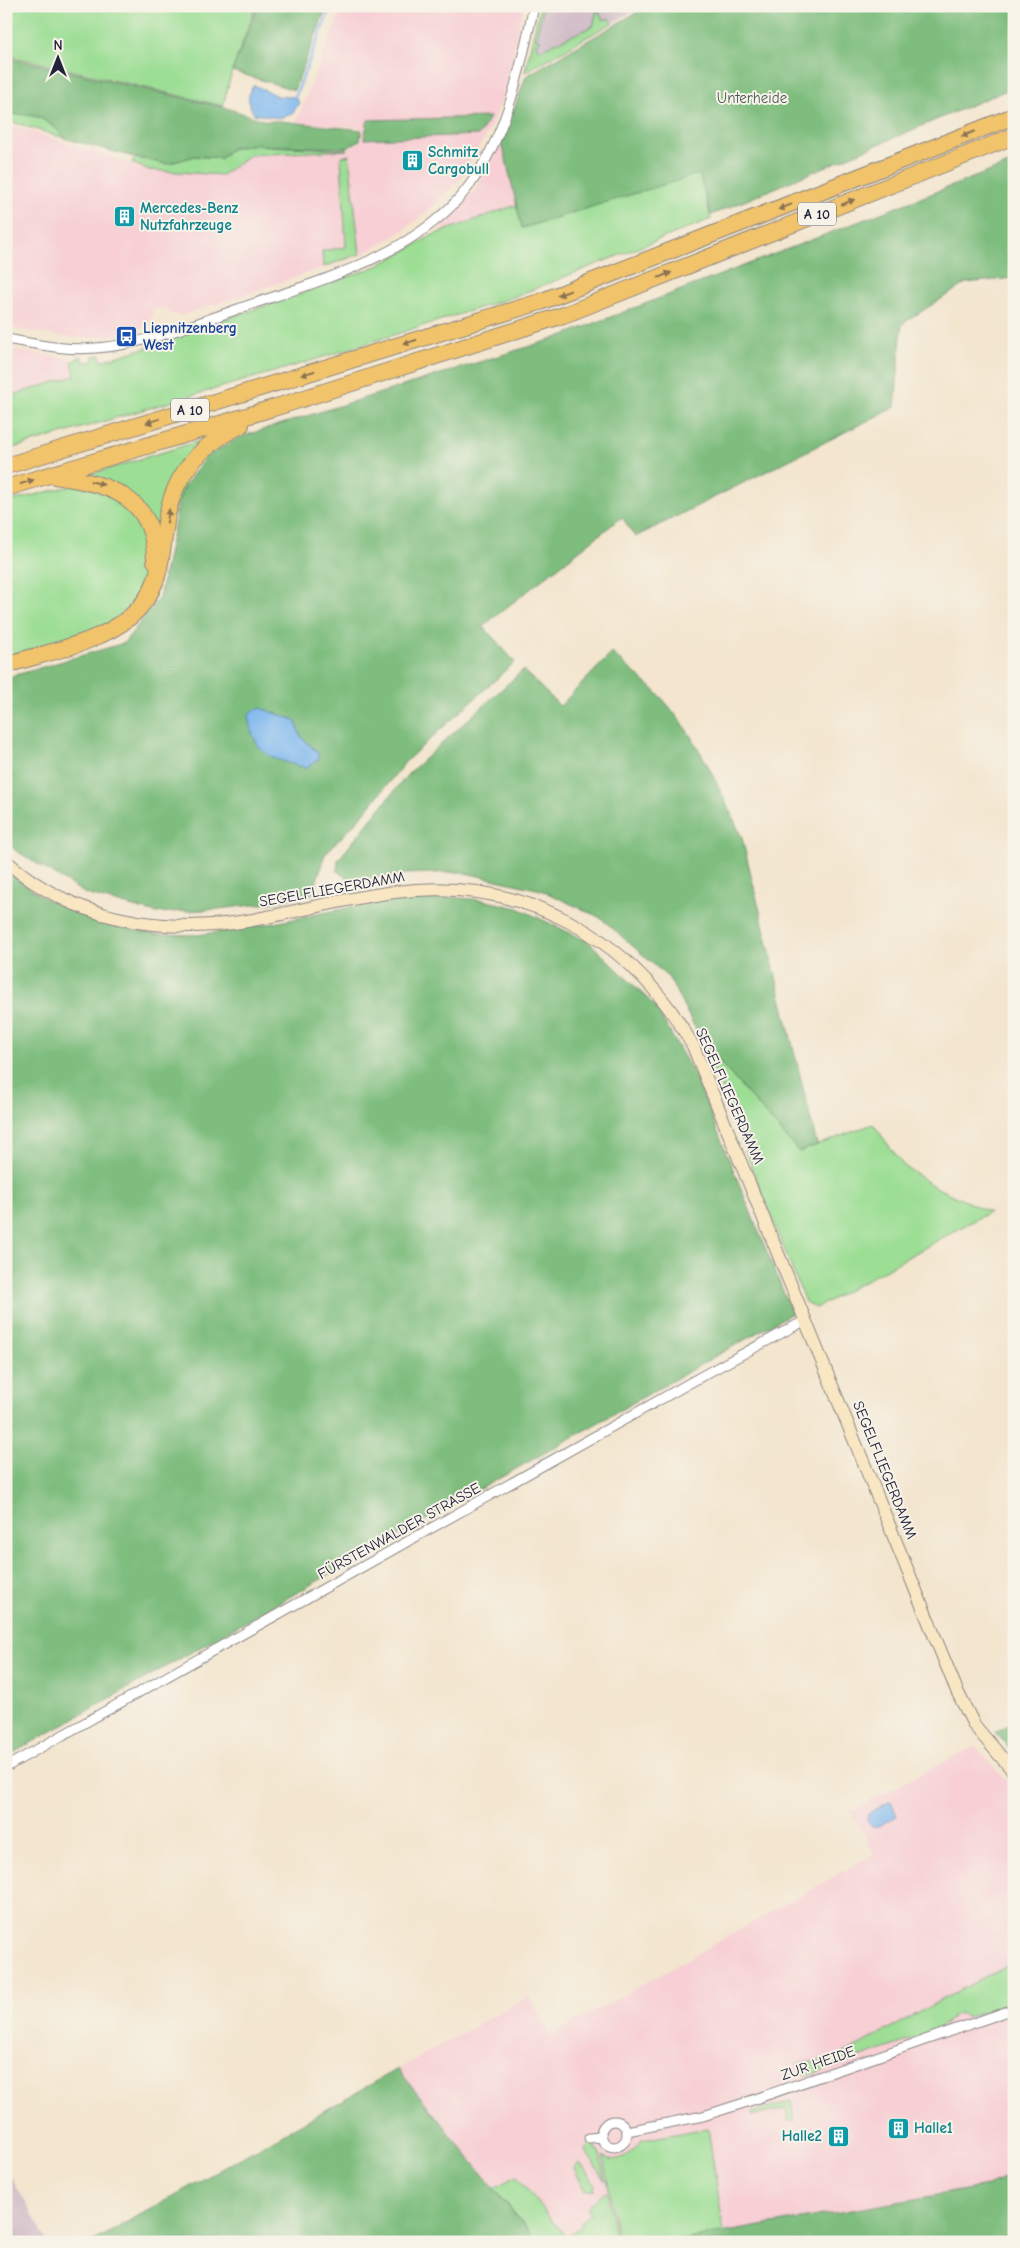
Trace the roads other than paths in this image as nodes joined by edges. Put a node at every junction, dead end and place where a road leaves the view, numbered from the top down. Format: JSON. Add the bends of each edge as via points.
{"nodes":[{"id":1,"x":534,"y":6,"type":"edge"},
{"id":2,"x":1014,"y":116,"type":"edge"},
{"id":3,"x":1014,"y":136,"type":"edge"},
{"id":4,"x":6,"y":340,"type":"edge"},
{"id":5,"x":283,"y":405,"type":"junction"},
{"id":6,"x":6,"y":466,"type":"edge"},
{"id":7,"x":49,"y":475,"type":"junction"},
{"id":8,"x":6,"y":488,"type":"edge"},
{"id":9,"x":155,"y":581,"type":"junction"},
{"id":10,"x":6,"y":664,"type":"edge"},
{"id":11,"x":6,"y":860,"type":"edge"},
{"id":12,"x":806,"y":1320,"type":"junction"},
{"id":13,"x":6,"y":1767,"type":"edge"},
{"id":14,"x":1014,"y":1772,"type":"edge"},
{"id":15,"x":1014,"y":2009,"type":"edge"},
{"id":16,"x":627,"y":2131,"type":"junction"},
{"id":17,"x":602,"y":2137,"type":"junction"},
{"id":18,"x":589,"y":2138,"type":"dead end"}],
"edges":[{"from":1,"to":4,"type":"street","via":[[518,78],[486,157],[458,199],[440,217],[408,239],[346,271],[144,338],[87,349]]},
{"from":2,"to":6,"type":"highway","number":"A 10","one_way":true,"via":[[540,302]]},
{"from":5,"to":3,"type":"highway","number":"A 10","one_way":true,"via":[[564,315]]},
{"from":5,"to":7,"type":"highway","number":"A 10"},
{"from":9,"to":5,"type":"highway","one_way":true,"via":[[163,560],[170,504],[188,467],[208,445]]},
{"from":8,"to":7,"type":"highway","number":"A 10","one_way":true},
{"from":7,"to":9,"type":"highway","one_way":true,"via":[[98,483],[134,504],[152,536]]},
{"from":9,"to":10,"type":"highway","via":[[139,609],[119,625],[82,641]]},
{"from":11,"to":12,"type":"street","name":"SEGELFLIEGERDAMM","via":[[62,899],[105,916],[143,924],[221,925],[364,897],[434,889],[464,890],[513,900],[577,926],[613,949],[648,981],[684,1030]]},
{"from":12,"to":13,"type":"street","name":"FÜRSTENWALDER STRASSE","via":[[711,1370]]},
{"from":12,"to":14,"type":"street","name":"SEGELFLIEGERDAMM","via":[[961,1700],[980,1733]]},
{"from":15,"to":16,"type":"street","name":"ZUR HEIDE","via":[[728,2109]]},
{"from":16,"to":17,"type":"street","name":"ZUR HEIDE","via":[[620,2122],[612,2122],[603,2128]]},
{"from":16,"to":17,"type":"street","via":[[624,2143],[616,2147],[608,2146]]},
{"from":17,"to":18,"type":"street"}]}
